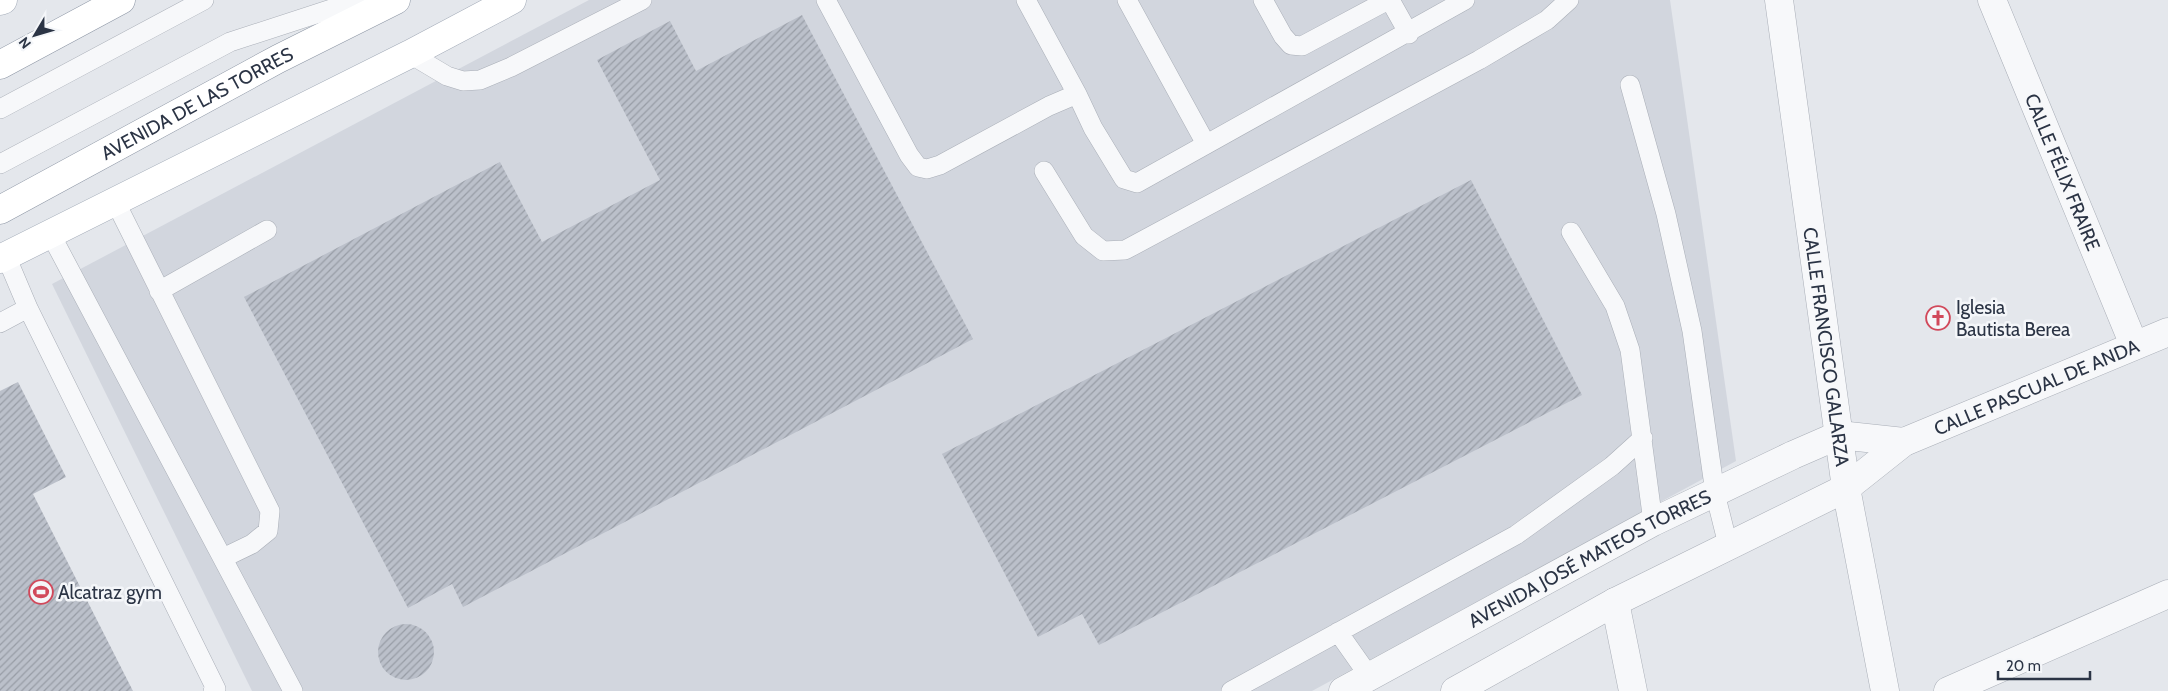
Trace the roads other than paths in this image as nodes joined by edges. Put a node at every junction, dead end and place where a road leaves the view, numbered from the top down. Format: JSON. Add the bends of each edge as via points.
{"nodes":[{"id":1,"x":121,"y":0,"type":"edge"},
{"id":2,"x":204,"y":0,"type":"edge"},
{"id":3,"x":359,"y":0,"type":"edge"},
{"id":4,"x":396,"y":0,"type":"edge"},
{"id":5,"x":512,"y":0,"type":"edge"},
{"id":6,"x":642,"y":0,"type":"edge"},
{"id":7,"x":826,"y":0,"type":"edge"},
{"id":8,"x":1026,"y":0,"type":"edge"},
{"id":9,"x":1127,"y":0,"type":"edge"},
{"id":10,"x":1263,"y":0,"type":"edge"},
{"id":11,"x":1389,"y":0,"type":"edge"},
{"id":12,"x":1465,"y":0,"type":"edge"},
{"id":13,"x":1569,"y":0,"type":"edge"},
{"id":14,"x":1779,"y":0,"type":"edge"},
{"id":15,"x":1992,"y":0,"type":"edge"},
{"id":16,"x":1409,"y":34,"type":"junction"},
{"id":17,"x":410,"y":54,"type":"junction"},
{"id":18,"x":0,"y":65,"type":"edge"},
{"id":19,"x":1630,"y":85,"type":"dead end"},
{"id":20,"x":1077,"y":94,"type":"junction"},
{"id":21,"x":0,"y":108,"type":"edge"},
{"id":22,"x":1206,"y":144,"type":"junction"},
{"id":23,"x":0,"y":164,"type":"edge"},
{"id":24,"x":1044,"y":171,"type":"dead end"},
{"id":25,"x":115,"y":200,"type":"junction"},
{"id":26,"x":0,"y":210,"type":"edge"},
{"id":27,"x":267,"y":230,"type":"dead end"},
{"id":28,"x":1571,"y":232,"type":"dead end"},
{"id":29,"x":50,"y":233,"type":"junction"},
{"id":30,"x":3,"y":258,"type":"edge"},
{"id":31,"x":158,"y":291,"type":"junction"},
{"id":32,"x":28,"y":308,"type":"junction"},
{"id":33,"x":0,"y":323,"type":"edge"},
{"id":34,"x":2168,"y":332,"type":"edge"},
{"id":35,"x":2134,"y":345,"type":"junction"},
{"id":36,"x":1839,"y":435,"type":"junction"},
{"id":37,"x":1643,"y":438,"type":"junction"},
{"id":38,"x":1904,"y":442,"type":"junction"},
{"id":39,"x":1846,"y":488,"type":"junction"},
{"id":40,"x":1715,"y":493,"type":"junction"},
{"id":41,"x":1653,"y":522,"type":"junction"},
{"id":42,"x":1728,"y":545,"type":"junction"},
{"id":43,"x":223,"y":558,"type":"junction"},
{"id":44,"x":2168,"y":594,"type":"edge"},
{"id":45,"x":1615,"y":602,"type":"junction"},
{"id":46,"x":1338,"y":632,"type":"junction"},
{"id":47,"x":1372,"y":684,"type":"edge"},
{"id":48,"x":215,"y":690,"type":"edge"},
{"id":49,"x":294,"y":691,"type":"edge"},
{"id":50,"x":1231,"y":691,"type":"edge"},
{"id":51,"x":1343,"y":691,"type":"edge"},
{"id":52,"x":1455,"y":691,"type":"edge"},
{"id":53,"x":1633,"y":691,"type":"edge"},
{"id":54,"x":1885,"y":691,"type":"edge"},
{"id":55,"x":1948,"y":691,"type":"edge"}],
"edges":[{"from":1,"to":18,"type":"main road"},
{"from":2,"to":21,"type":"lane"},
{"from":3,"to":23,"type":"lane","via":[[230,42]]},
{"from":4,"to":26,"type":"main road","name":"AVENIDA DE LAS TORRES","via":[[278,59]]},
{"from":5,"to":17,"type":"main road"},
{"from":6,"to":17,"type":"lane","via":[[480,80],[463,81],[447,76]]},
{"from":7,"to":20,"type":"lane","via":[[918,167],[927,169],[940,165]]},
{"from":8,"to":20,"type":"lane"},
{"from":9,"to":22,"type":"lane"},
{"from":10,"to":11,"type":"lane","via":[[1282,36],[1291,45],[1302,46]]},
{"from":11,"to":16,"type":"lane"},
{"from":12,"to":16,"type":"lane"},
{"from":13,"to":24,"type":"lane","via":[[1547,20],[1479,60],[1125,250],[1103,251],[1084,236]]},
{"from":14,"to":36,"type":"street","name":"CALLE FRANCISCO GALARZA"},
{"from":15,"to":35,"type":"street","name":"CALLE FÉLIX FRAIRE"},
{"from":16,"to":22,"type":"lane"},
{"from":17,"to":25,"type":"main road"},
{"from":19,"to":40,"type":"lane","via":[[1666,214],[1692,331]]},
{"from":20,"to":22,"type":"lane","via":[[1124,179],[1137,183]]},
{"from":25,"to":29,"type":"main road"},
{"from":25,"to":31,"type":"lane"},
{"from":27,"to":31,"type":"lane"},
{"from":28,"to":37,"type":"lane","via":[[1615,306],[1630,350]]},
{"from":29,"to":30,"type":"main road"},
{"from":29,"to":43,"type":"lane"},
{"from":30,"to":32,"type":"lane"},
{"from":31,"to":43,"type":"lane","via":[[270,511],[268,531],[252,544]]},
{"from":32,"to":33,"type":"lane"},
{"from":32,"to":48,"type":"lane"},
{"from":34,"to":35,"type":"street","name":"CALLE PASCUAL DE ANDA"},
{"from":35,"to":38,"type":"street","name":"CALLE PASCUAL DE ANDA"},
{"from":36,"to":38,"type":"street","name":"CALLE PASCUAL DE ANDA"},
{"from":36,"to":39,"type":"street","name":"CALLE FRANCISCO GALARZA"},
{"from":36,"to":40,"type":"street","name":"AVENIDA JOSÉ MATEOS TORRES"},
{"from":37,"to":41,"type":"lane"},
{"from":37,"to":46,"type":"lane","via":[[1612,466],[1516,535]]},
{"from":38,"to":39,"type":"street","name":"CALLE PASCUAL DE ANDA"},
{"from":39,"to":42,"type":"street"},
{"from":39,"to":54,"type":"street","name":"CALLE FRANCISCO GALARZA"},
{"from":40,"to":41,"type":"street","name":"AVENIDA JOSÉ MATEOS TORRES"},
{"from":40,"to":42,"type":"lane"},
{"from":41,"to":47,"type":"street","name":"AVENIDA JOSÉ MATEOS TORRES"},
{"from":42,"to":45,"type":"street"},
{"from":43,"to":49,"type":"lane"},
{"from":44,"to":55,"type":"street"},
{"from":45,"to":52,"type":"street"},
{"from":45,"to":53,"type":"street"},
{"from":46,"to":47,"type":"lane"},
{"from":46,"to":50,"type":"lane"},
{"from":47,"to":51,"type":"street","name":"AVENIDA JOSÉ MATEOS TORRES"}]}
